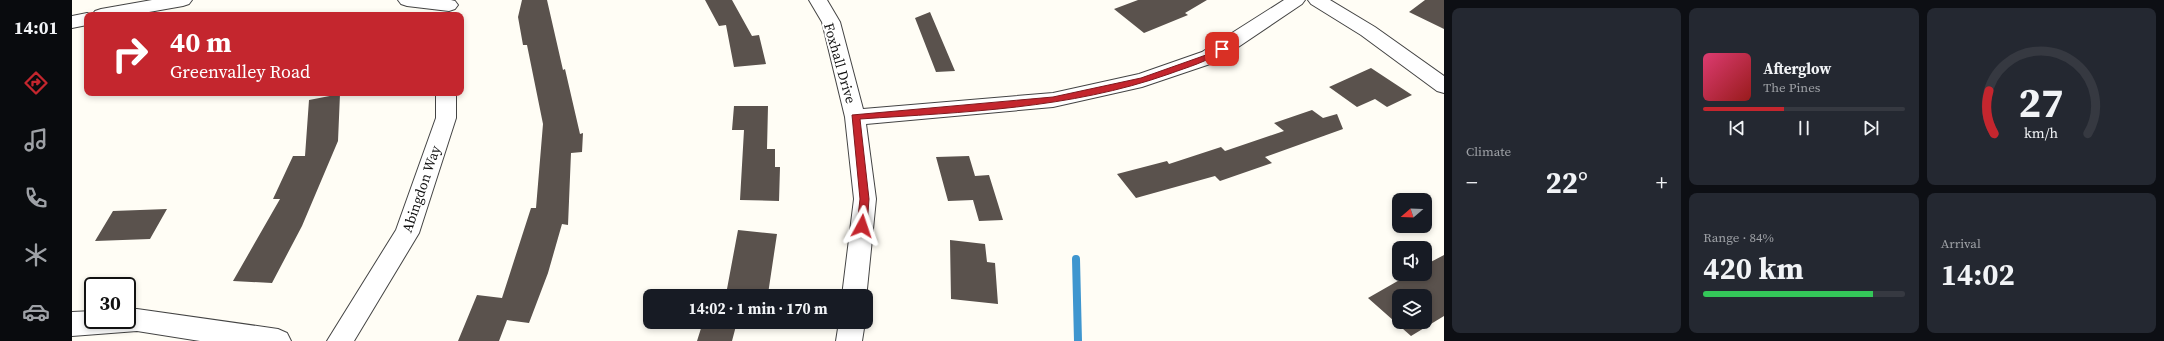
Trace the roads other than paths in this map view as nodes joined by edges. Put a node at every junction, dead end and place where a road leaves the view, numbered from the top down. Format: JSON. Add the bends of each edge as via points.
{"nodes":[{"id":1,"x":183,"y":0,"type":"edge"},
{"id":2,"x":407,"y":0,"type":"edge"},
{"id":3,"x":818,"y":0,"type":"edge"},
{"id":4,"x":1296,"y":0,"type":"edge"},
{"id":5,"x":1316,"y":0,"type":"edge"},
{"id":6,"x":450,"y":7,"type":"edge"},
{"id":7,"x":118,"y":12,"type":"edge"},
{"id":8,"x":84,"y":20,"type":"edge"},
{"id":9,"x":72,"y":22,"type":"edge"},
{"id":10,"x":1444,"y":86,"type":"edge"},
{"id":11,"x":446,"y":96,"type":"edge"},
{"id":12,"x":855,"y":117,"type":"junction"},
{"id":13,"x":856,"y":289,"type":"edge"},
{"id":14,"x":72,"y":324,"type":"edge"},
{"id":15,"x":851,"y":329,"type":"edge"},
{"id":16,"x":278,"y":341,"type":"edge"},
{"id":17,"x":340,"y":341,"type":"edge"},
{"id":18,"x":849,"y":341,"type":"edge"}],
"edges":[{"from":1,"to":7,"type":"street"},
{"from":2,"to":6,"type":"street"},
{"from":3,"to":12,"type":"street","name":"Foxhall Drive","via":[[831,22]]},
{"from":4,"to":12,"type":"street","via":[[1209,57],[1142,80],[1053,100]]},
{"from":5,"to":10,"type":"street","via":[[1368,31]]},
{"from":8,"to":9,"type":"street"},
{"from":11,"to":17,"type":"street","name":"Abingdon Way","via":[[446,118],[407,233]]},
{"from":12,"to":13,"type":"street","name":"Foxhall Drive","via":[[865,199]]},
{"from":14,"to":16,"type":"street","via":[[137,320]]},
{"from":15,"to":18,"type":"street"}]}
